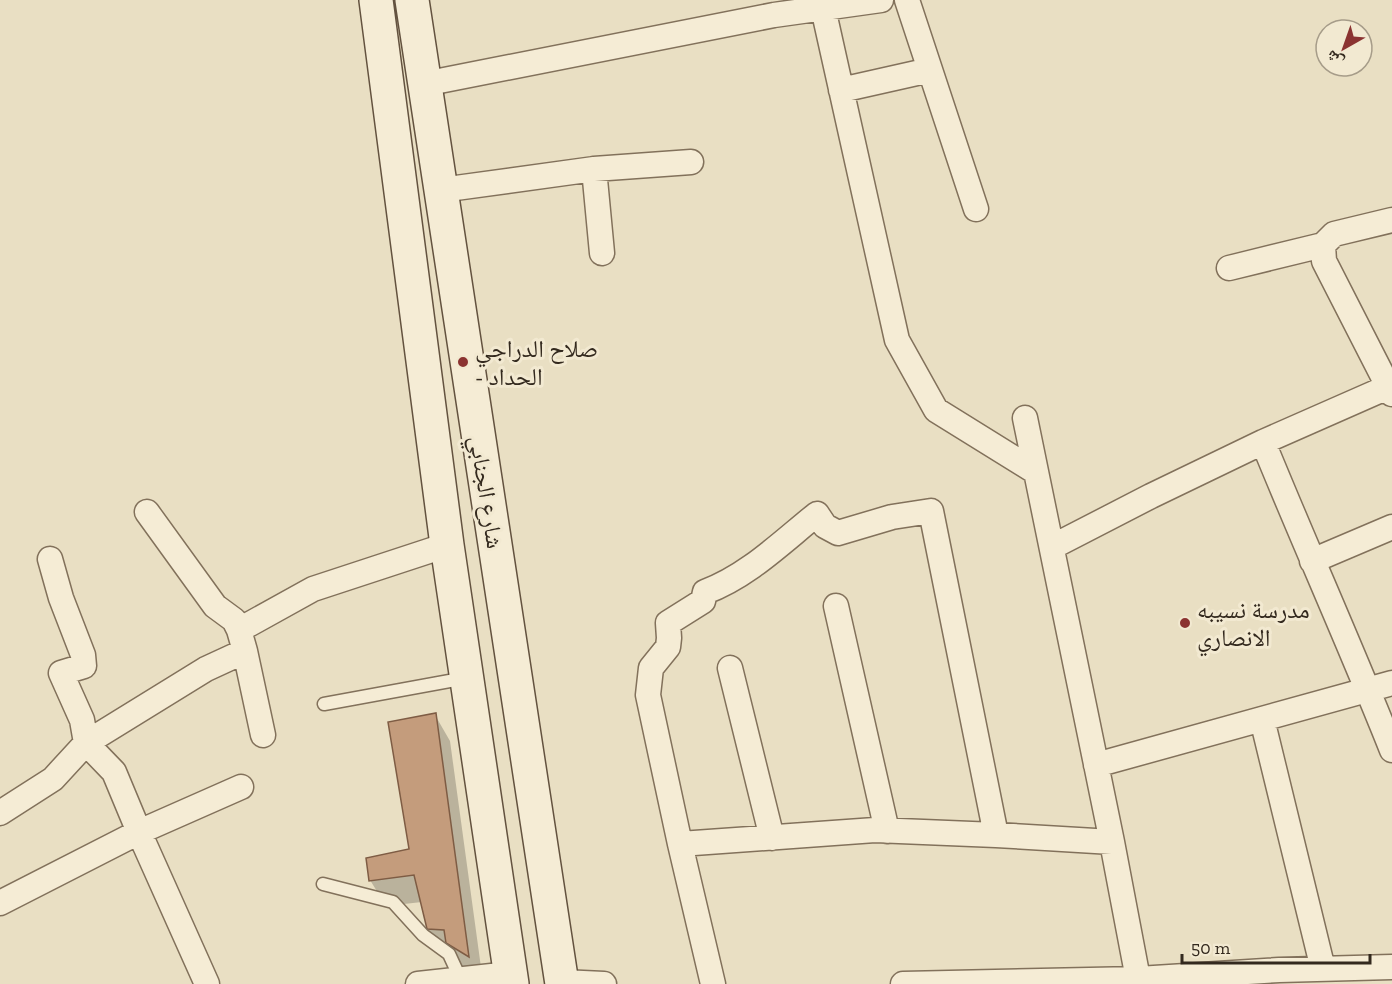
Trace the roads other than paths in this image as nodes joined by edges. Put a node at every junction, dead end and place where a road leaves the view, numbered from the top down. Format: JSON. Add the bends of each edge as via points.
{"nodes":[{"id":1,"x":882,"y":0,"type":"edge"},
{"id":2,"x":907,"y":0,"type":"edge"},
{"id":3,"x":393,"y":2,"type":"edge"},
{"id":4,"x":823,"y":8,"type":"junction"},
{"id":5,"x":930,"y":70,"type":"junction"},
{"id":6,"x":424,"y":84,"type":"junction"},
{"id":7,"x":841,"y":90,"type":"junction"},
{"id":8,"x":691,"y":162,"type":"dead end"},
{"id":9,"x":594,"y":169,"type":"junction"},
{"id":10,"x":441,"y":190,"type":"junction"},
{"id":11,"x":976,"y":209,"type":"dead end"},
{"id":12,"x":1392,"y":220,"type":"edge"},
{"id":13,"x":1323,"y":245,"type":"junction"},
{"id":14,"x":602,"y":254,"type":"dead end"},
{"id":15,"x":1229,"y":268,"type":"dead end"},
{"id":16,"x":1390,"y":390,"type":"edge"},
{"id":17,"x":1025,"y":418,"type":"dead end"},
{"id":18,"x":1263,"y":442,"type":"junction"},
{"id":19,"x":1036,"y":472,"type":"junction"},
{"id":20,"x":147,"y":512,"type":"dead end"},
{"id":21,"x":1392,"y":527,"type":"edge"},
{"id":22,"x":447,"y":545,"type":"junction"},
{"id":23,"x":1052,"y":548,"type":"junction"},
{"id":24,"x":50,"y":559,"type":"dead end"},
{"id":25,"x":1312,"y":561,"type":"junction"},
{"id":26,"x":836,"y":606,"type":"dead end"},
{"id":27,"x":242,"y":640,"type":"junction"},
{"id":28,"x":730,"y":668,"type":"dead end"},
{"id":29,"x":467,"y":678,"type":"junction"},
{"id":30,"x":1392,"y":683,"type":"edge"},
{"id":31,"x":1368,"y":690,"type":"junction"},
{"id":32,"x":324,"y":704,"type":"dead end"},
{"id":33,"x":1262,"y":719,"type":"junction"},
{"id":34,"x":263,"y":735,"type":"dead end"},
{"id":35,"x":86,"y":743,"type":"junction"},
{"id":36,"x":1392,"y":750,"type":"edge"},
{"id":37,"x":1096,"y":765,"type":"junction"},
{"id":38,"x":241,"y":787,"type":"dead end"},
{"id":39,"x":0,"y":813,"type":"edge"},
{"id":40,"x":887,"y":831,"type":"junction"},
{"id":41,"x":139,"y":832,"type":"junction"},
{"id":42,"x":996,"y":835,"type":"junction"},
{"id":43,"x":772,"y":838,"type":"junction"},
{"id":44,"x":1112,"y":842,"type":"junction"},
{"id":45,"x":680,"y":844,"type":"junction"},
{"id":46,"x":323,"y":884,"type":"dead end"},
{"id":47,"x":1,"y":902,"type":"edge"},
{"id":48,"x":1392,"y":967,"type":"edge"},
{"id":49,"x":1323,"y":969,"type":"junction"},
{"id":50,"x":1280,"y":977,"type":"edge"},
{"id":51,"x":511,"y":979,"type":"edge"},
{"id":52,"x":461,"y":980,"type":"junction"},
{"id":53,"x":1138,"y":981,"type":"edge"},
{"id":54,"x":562,"y":983,"type":"edge"},
{"id":55,"x":207,"y":984,"type":"edge"},
{"id":56,"x":418,"y":984,"type":"edge"},
{"id":57,"x":604,"y":984,"type":"edge"},
{"id":58,"x":713,"y":984,"type":"edge"},
{"id":59,"x":903,"y":984,"type":"edge"}],
"edges":[{"from":1,"to":4,"type":"street"},
{"from":2,"to":5,"type":"street"},
{"from":3,"to":6,"type":"street","name":"شارع الجنابي"},
{"from":3,"to":22,"type":"street","name":"شارع الجنابي"},
{"from":4,"to":6,"type":"street"},
{"from":4,"to":7,"type":"street"},
{"from":5,"to":7,"type":"street"},
{"from":5,"to":11,"type":"street"},
{"from":6,"to":10,"type":"street","name":"شارع الجنابي"},
{"from":7,"to":19,"type":"street","via":[[897,340],[936,410]]},
{"from":8,"to":9,"type":"street"},
{"from":9,"to":10,"type":"street"},
{"from":9,"to":14,"type":"street"},
{"from":10,"to":54,"type":"street","name":"شارع الجنابي"},
{"from":12,"to":13,"type":"street","via":[[1334,234]]},
{"from":13,"to":15,"type":"street"},
{"from":13,"to":16,"type":"street","via":[[1324,261]]},
{"from":16,"to":18,"type":"street"},
{"from":17,"to":19,"type":"street"},
{"from":18,"to":23,"type":"street"},
{"from":18,"to":25,"type":"street"},
{"from":19,"to":23,"type":"street"},
{"from":20,"to":27,"type":"street","via":[[215,606],[234,620]]},
{"from":21,"to":25,"type":"street"},
{"from":22,"to":27,"type":"street","via":[[313,590]]},
{"from":22,"to":29,"type":"street","name":"شارع الجنابي"},
{"from":23,"to":37,"type":"street"},
{"from":24,"to":35,"type":"street","via":[[83,655],[84,666],[61,673],[82,720]]},
{"from":25,"to":31,"type":"street"},
{"from":26,"to":40,"type":"street"},
{"from":27,"to":34,"type":"street"},
{"from":27,"to":35,"type":"street","via":[[206,669]]},
{"from":28,"to":43,"type":"street"},
{"from":29,"to":32,"type":"lane"},
{"from":29,"to":51,"type":"street","name":"شارع الجنابي"},
{"from":30,"to":31,"type":"street"},
{"from":31,"to":33,"type":"street"},
{"from":31,"to":36,"type":"street"},
{"from":33,"to":37,"type":"street"},
{"from":33,"to":49,"type":"street"},
{"from":35,"to":39,"type":"street","via":[[53,779]]},
{"from":35,"to":41,"type":"street","via":[[114,772]]},
{"from":37,"to":44,"type":"street"},
{"from":38,"to":41,"type":"street"},
{"from":40,"to":42,"type":"street"},
{"from":40,"to":43,"type":"street"},
{"from":41,"to":47,"type":"street"},
{"from":41,"to":55,"type":"street"},
{"from":42,"to":44,"type":"street"},
{"from":42,"to":45,"type":"street","via":[[931,511],[892,517],[838,533],[825,526],[817,514],[753,566],[705,592],[703,601],[668,622],[668,647],[651,668],[648,695]]},
{"from":43,"to":45,"type":"street"},
{"from":44,"to":53,"type":"street"},
{"from":45,"to":58,"type":"street"},
{"from":46,"to":52,"type":"lane","via":[[393,902],[423,935],[449,954]]},
{"from":48,"to":49,"type":"street"},
{"from":49,"to":50,"type":"street"},
{"from":50,"to":53,"type":"street"},
{"from":51,"to":52,"type":"street"},
{"from":52,"to":56,"type":"street"},
{"from":53,"to":59,"type":"street"},
{"from":54,"to":57,"type":"street"}]}
